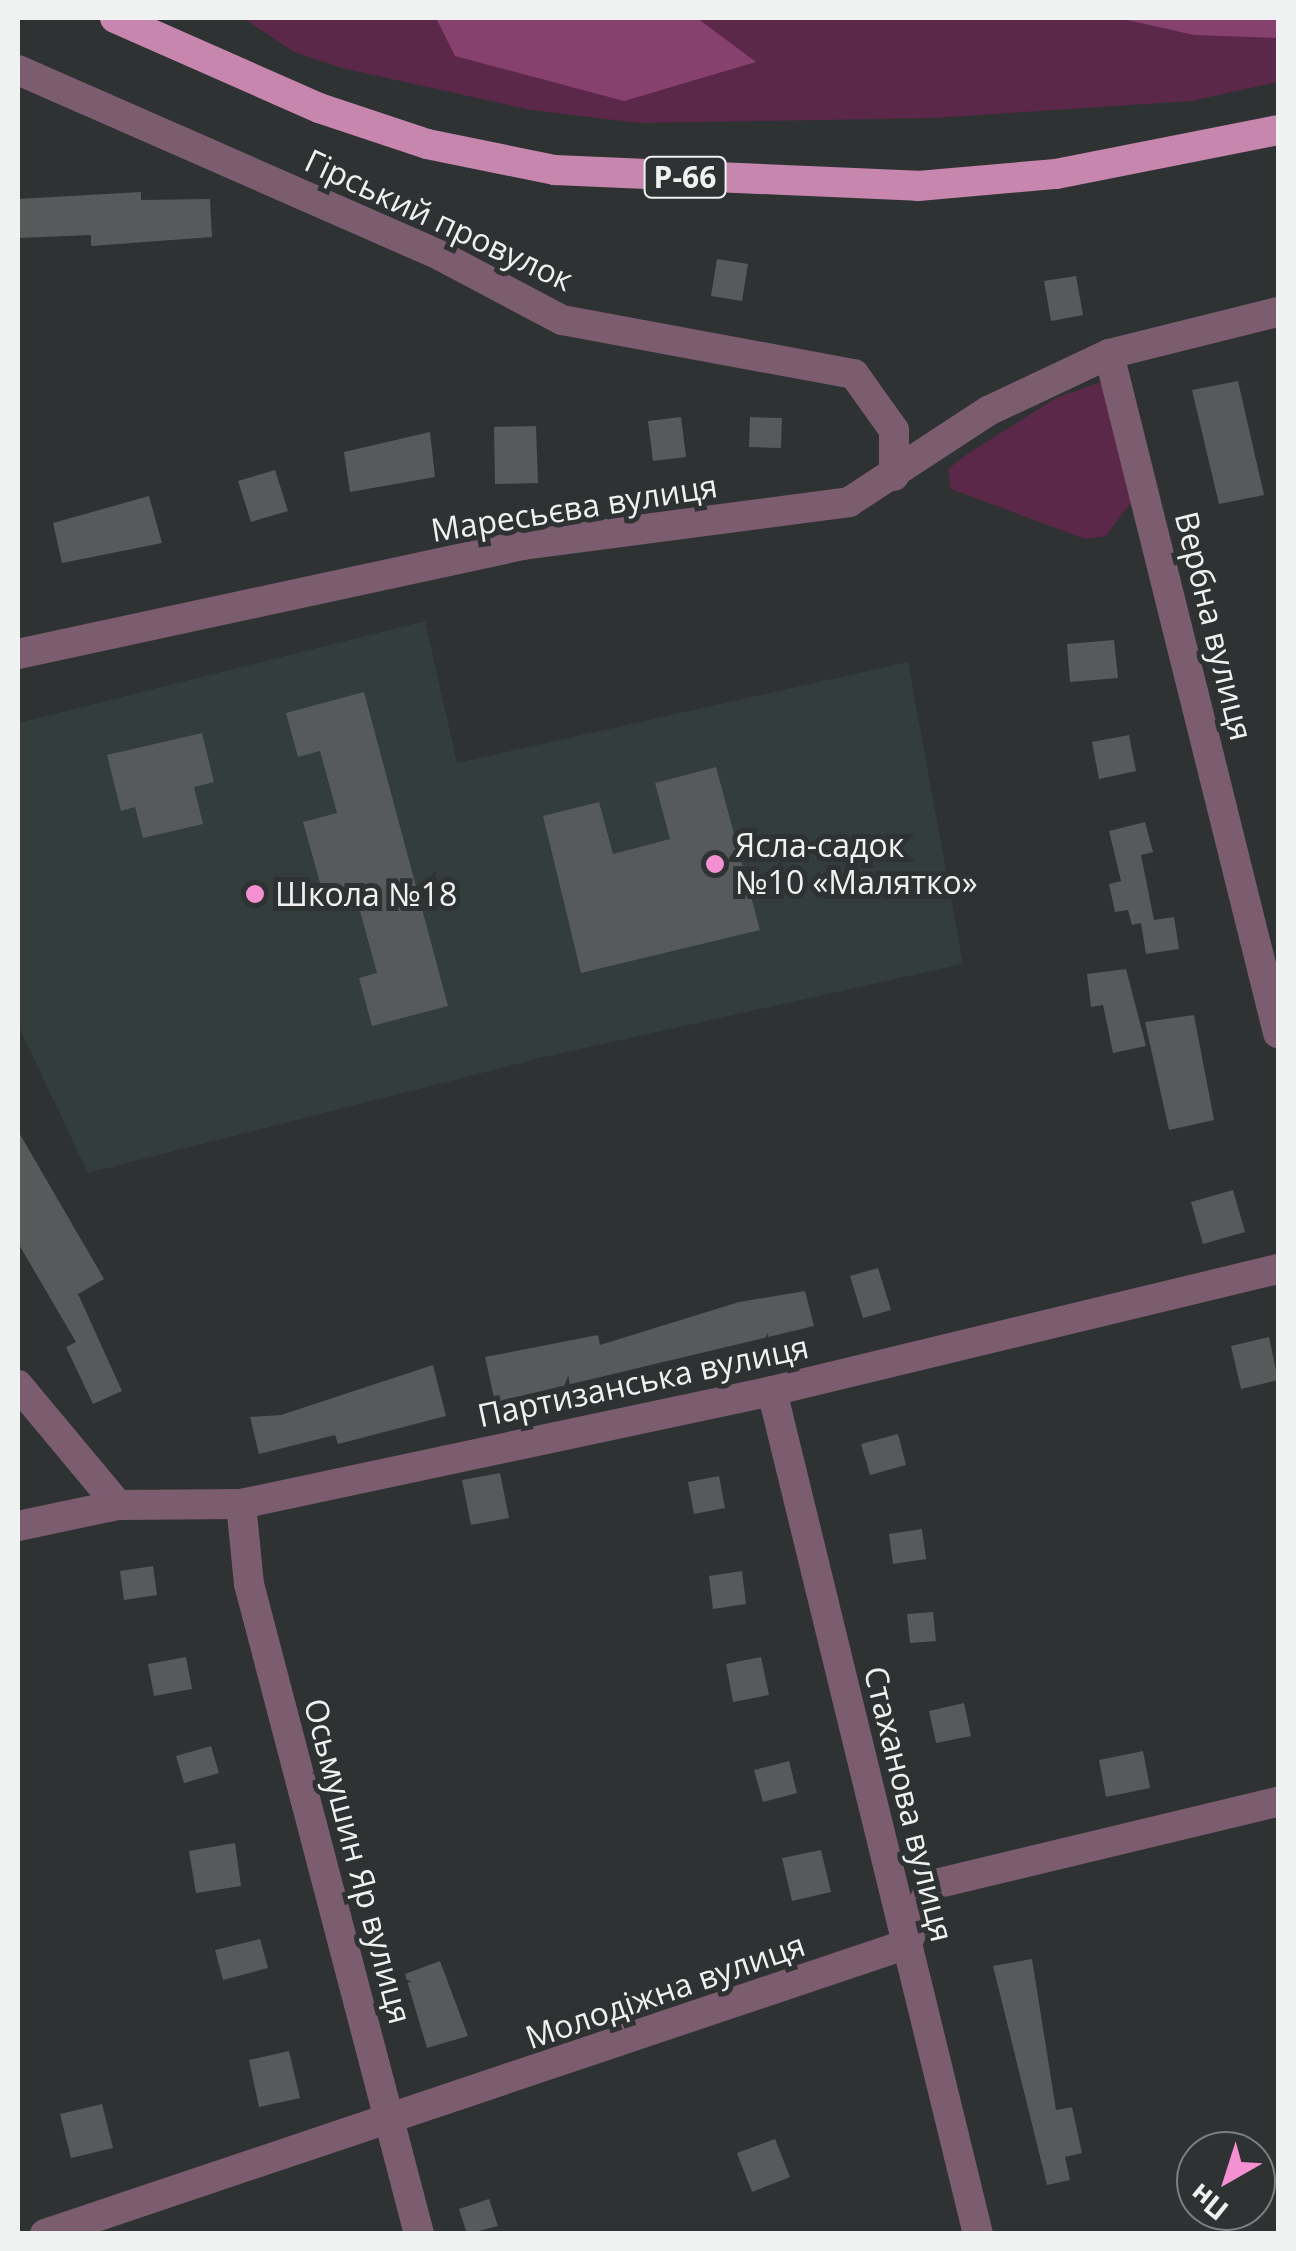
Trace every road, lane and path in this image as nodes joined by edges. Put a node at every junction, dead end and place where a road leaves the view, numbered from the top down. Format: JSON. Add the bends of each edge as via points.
{"nodes":[{"id":1,"x":115,"y":18,"type":"edge"},
{"id":2,"x":18,"y":70,"type":"edge"},
{"id":3,"x":1278,"y":130,"type":"edge"},
{"id":4,"x":1278,"y":312,"type":"edge"},
{"id":5,"x":1109,"y":354,"type":"junction"},
{"id":6,"x":894,"y":476,"type":"junction"},
{"id":7,"x":18,"y":654,"type":"edge"},
{"id":8,"x":1278,"y":1032,"type":"edge"},
{"id":9,"x":1278,"y":1269,"type":"edge"},
{"id":10,"x":18,"y":1385,"type":"edge"},
{"id":11,"x":772,"y":1390,"type":"junction"},
{"id":12,"x":241,"y":1504,"type":"junction"},
{"id":13,"x":118,"y":1505,"type":"junction"},
{"id":14,"x":18,"y":1526,"type":"edge"},
{"id":15,"x":1278,"y":1802,"type":"edge"},
{"id":16,"x":907,"y":1944,"type":"junction"},
{"id":17,"x":392,"y":2122,"type":"junction"},
{"id":18,"x":45,"y":2234,"type":"edge"},
{"id":19,"x":419,"y":2234,"type":"edge"},
{"id":20,"x":978,"y":2234,"type":"edge"}],
"edges":[{"from":1,"to":3,"type":"main road","number":"Р-66","via":[[319,108],[427,144],[555,170],[918,186],[1056,174]]},
{"from":2,"to":6,"type":"street","name":"Гірський провулок","via":[[443,257],[562,320],[854,374],[894,430]]},
{"from":4,"to":5,"type":"street","name":"Маресьєва вулиця"},
{"from":5,"to":6,"type":"street","name":"Маресьєва вулиця","via":[[988,411]]},
{"from":5,"to":8,"type":"street","name":"Вербна вулиця"},
{"from":6,"to":7,"type":"street","name":"Маресьєва вулиця","via":[[849,502],[524,545]]},
{"from":9,"to":11,"type":"street","name":"Партизанська вулиця"},
{"from":10,"to":13,"type":"street"},
{"from":11,"to":12,"type":"street","name":"Партизанська вулиця"},
{"from":11,"to":16,"type":"street","name":"Стаханова вулиця"},
{"from":12,"to":13,"type":"street","name":"Партизанська вулиця"},
{"from":12,"to":17,"type":"street","name":"Осьмушин Яр вулиця","via":[[249,1584]]},
{"from":13,"to":14,"type":"street","name":"Партизанська вулиця"},
{"from":15,"to":16,"type":"street","via":[[931,1886]]},
{"from":16,"to":17,"type":"street","name":"Молодіжна вулиця"},
{"from":16,"to":20,"type":"street","name":"Стаханова вулиця"},
{"from":17,"to":18,"type":"street","name":"Молодіжна вулиця"},
{"from":17,"to":19,"type":"street","name":"Осьмушин Яр вулиця"}]}
